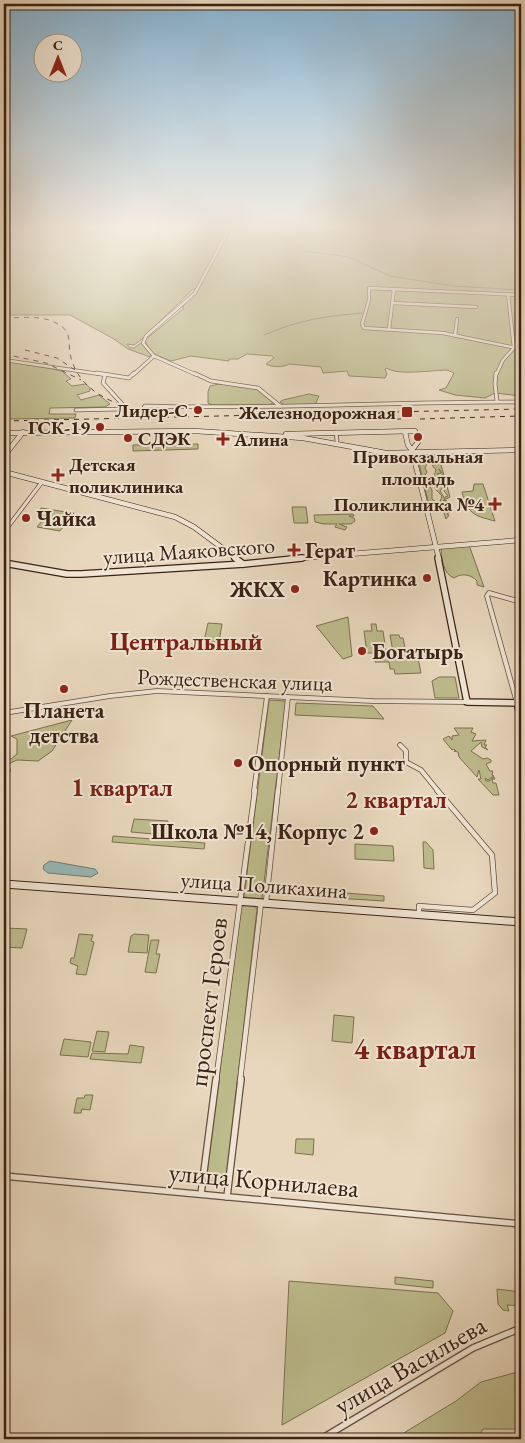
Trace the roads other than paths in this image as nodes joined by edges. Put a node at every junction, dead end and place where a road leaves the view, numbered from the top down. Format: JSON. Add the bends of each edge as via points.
{"nodes":[{"id":1,"x":194,"y":294,"type":"edge"},
{"id":2,"x":369,"y":294,"type":"edge"},
{"id":3,"x":393,"y":294,"type":"edge"},
{"id":4,"x":508,"y":294,"type":"edge"},
{"id":5,"x":392,"y":303,"type":"junction"},
{"id":6,"x":476,"y":307,"type":"dead end"},
{"id":7,"x":457,"y":319,"type":"dead end"},
{"id":8,"x":389,"y":329,"type":"junction"},
{"id":9,"x":454,"y":336,"type":"junction"},
{"id":10,"x":514,"y":348,"type":"junction"},
{"id":11,"x":521,"y":349,"type":"edge"},
{"id":12,"x":154,"y":356,"type":"junction"},
{"id":13,"x":4,"y":360,"type":"edge"},
{"id":14,"x":105,"y":375,"type":"junction"},
{"id":15,"x":496,"y":401,"type":"junction"},
{"id":16,"x":521,"y":402,"type":"edge"},
{"id":17,"x":280,"y":406,"type":"junction"},
{"id":18,"x":120,"y":409,"type":"joint"},
{"id":19,"x":76,"y":410,"type":"dead end"},
{"id":20,"x":142,"y":411,"type":"dead end"},
{"id":21,"x":4,"y":432,"type":"edge"},
{"id":22,"x":23,"y":432,"type":"junction"},
{"id":23,"x":336,"y":432,"type":"junction"},
{"id":24,"x":405,"y":432,"type":"junction"},
{"id":25,"x":284,"y":435,"type":"junction"},
{"id":26,"x":337,"y":441,"type":"junction"},
{"id":27,"x":408,"y":445,"type":"junction"},
{"id":28,"x":416,"y":445,"type":"junction"},
{"id":29,"x":521,"y":449,"type":"edge"},
{"id":30,"x":413,"y":452,"type":"junction"},
{"id":31,"x":4,"y":456,"type":"edge"},
{"id":32,"x":4,"y":472,"type":"edge"},
{"id":33,"x":42,"y":482,"type":"junction"},
{"id":34,"x":4,"y":532,"type":"edge"},
{"id":35,"x":521,"y":540,"type":"edge"},
{"id":36,"x":436,"y":546,"type":"junction"},
{"id":37,"x":4,"y":563,"type":"edge"},
{"id":38,"x":244,"y":564,"type":"junction"},
{"id":39,"x":521,"y":602,"type":"edge"},
{"id":40,"x":267,"y":696,"type":"junction"},
{"id":41,"x":288,"y":697,"type":"junction"},
{"id":42,"x":468,"y":702,"type":"junction"},
{"id":43,"x":519,"y":703,"type":"edge"},
{"id":44,"x":4,"y":713,"type":"edge"},
{"id":45,"x":521,"y":719,"type":"edge"},
{"id":46,"x":400,"y":745,"type":"dead end"},
{"id":47,"x":4,"y":769,"type":"edge"},
{"id":48,"x":4,"y":785,"type":"edge"},
{"id":49,"x":4,"y":884,"type":"edge"},
{"id":50,"x":240,"y":901,"type":"junction"},
{"id":51,"x":264,"y":902,"type":"junction"},
{"id":52,"x":419,"y":913,"type":"junction"},
{"id":53,"x":521,"y":922,"type":"edge"},
{"id":54,"x":4,"y":1176,"type":"edge"},
{"id":55,"x":202,"y":1194,"type":"junction"},
{"id":56,"x":227,"y":1197,"type":"junction"},
{"id":57,"x":521,"y":1224,"type":"edge"},
{"id":58,"x":521,"y":1328,"type":"edge"},
{"id":59,"x":321,"y":1439,"type":"edge"}],
"edges":[{"from":1,"to":12,"type":"street","via":[[142,341]]},
{"from":2,"to":8,"type":"street","via":[[362,324],[364,328]]},
{"from":3,"to":5,"type":"street"},
{"from":4,"to":10,"type":"street"},
{"from":5,"to":6,"type":"street"},
{"from":5,"to":8,"type":"street"},
{"from":7,"to":9,"type":"street"},
{"from":8,"to":9,"type":"street"},
{"from":9,"to":10,"type":"street"},
{"from":10,"to":11,"type":"street"},
{"from":10,"to":15,"type":"street","via":[[498,366],[494,387]]},
{"from":12,"to":14,"type":"street","via":[[129,378]]},
{"from":12,"to":17,"type":"street","via":[[214,382],[258,388]]},
{"from":13,"to":14,"type":"street"},
{"from":14,"to":18,"type":"street","via":[[103,383],[125,406]]},
{"from":15,"to":16,"type":"street"},
{"from":15,"to":17,"type":"street"},
{"from":17,"to":20,"type":"street","via":[[145,406]]},
{"from":18,"to":19,"type":"street"},
{"from":21,"to":22,"type":"street"},
{"from":22,"to":25,"type":"street","via":[[195,431]]},
{"from":22,"to":31,"type":"street"},
{"from":23,"to":24,"type":"street"},
{"from":23,"to":25,"type":"street"},
{"from":23,"to":26,"type":"street"},
{"from":24,"to":27,"type":"street"},
{"from":24,"to":28,"type":"street","via":[[415,432]]},
{"from":25,"to":26,"type":"street"},
{"from":25,"to":30,"type":"street","via":[[379,452]]},
{"from":26,"to":30,"type":"street","via":[[380,450]]},
{"from":27,"to":28,"type":"street"},
{"from":27,"to":30,"type":"street"},
{"from":28,"to":30,"type":"street"},
{"from":29,"to":30,"type":"street"},
{"from":30,"to":36,"type":"street"},
{"from":32,"to":33,"type":"street"},
{"from":33,"to":34,"type":"street"},
{"from":33,"to":38,"type":"street","via":[[180,519]]},
{"from":35,"to":36,"type":"street","name":"улица Маяковского"},
{"from":36,"to":38,"type":"street","name":"улица Маяковского"},
{"from":36,"to":42,"type":"street"},
{"from":37,"to":38,"type":"street","name":"улица Маяковского","via":[[76,574]]},
{"from":39,"to":43,"type":"street","via":[[489,593],[487,596]]},
{"from":40,"to":41,"type":"street","name":"Рождественская улица"},
{"from":40,"to":44,"type":"street","name":"Рождественская улица","via":[[133,692]]},
{"from":40,"to":50,"type":"street","name":"проспект Героев"},
{"from":41,"to":42,"type":"street","name":"Рождественская улица"},
{"from":41,"to":51,"type":"street","name":"проспект Героев"},
{"from":42,"to":43,"type":"street"},
{"from":43,"to":45,"type":"street"},
{"from":46,"to":52,"type":"street","via":[[406,751],[406,762],[421,770],[492,854],[495,893],[473,910],[419,906]]},
{"from":47,"to":48,"type":"street","via":[[8,770]]},
{"from":49,"to":50,"type":"street","name":"улица Поликахина"},
{"from":50,"to":51,"type":"street","name":"улица Поликахина"},
{"from":50,"to":55,"type":"street","name":"проспект Героев"},
{"from":51,"to":52,"type":"street","name":"улица Поликахина"},
{"from":51,"to":56,"type":"street","name":"проспект Героев"},
{"from":52,"to":53,"type":"street","name":"улица Поликахина"},
{"from":54,"to":55,"type":"street","name":"улица Корнилаева"},
{"from":55,"to":56,"type":"street","name":"улица Корнилаева"},
{"from":56,"to":57,"type":"street","name":"улица Корнилаева"},
{"from":58,"to":59,"type":"street","name":"улица Васильева","via":[[473,1348]]}]}
